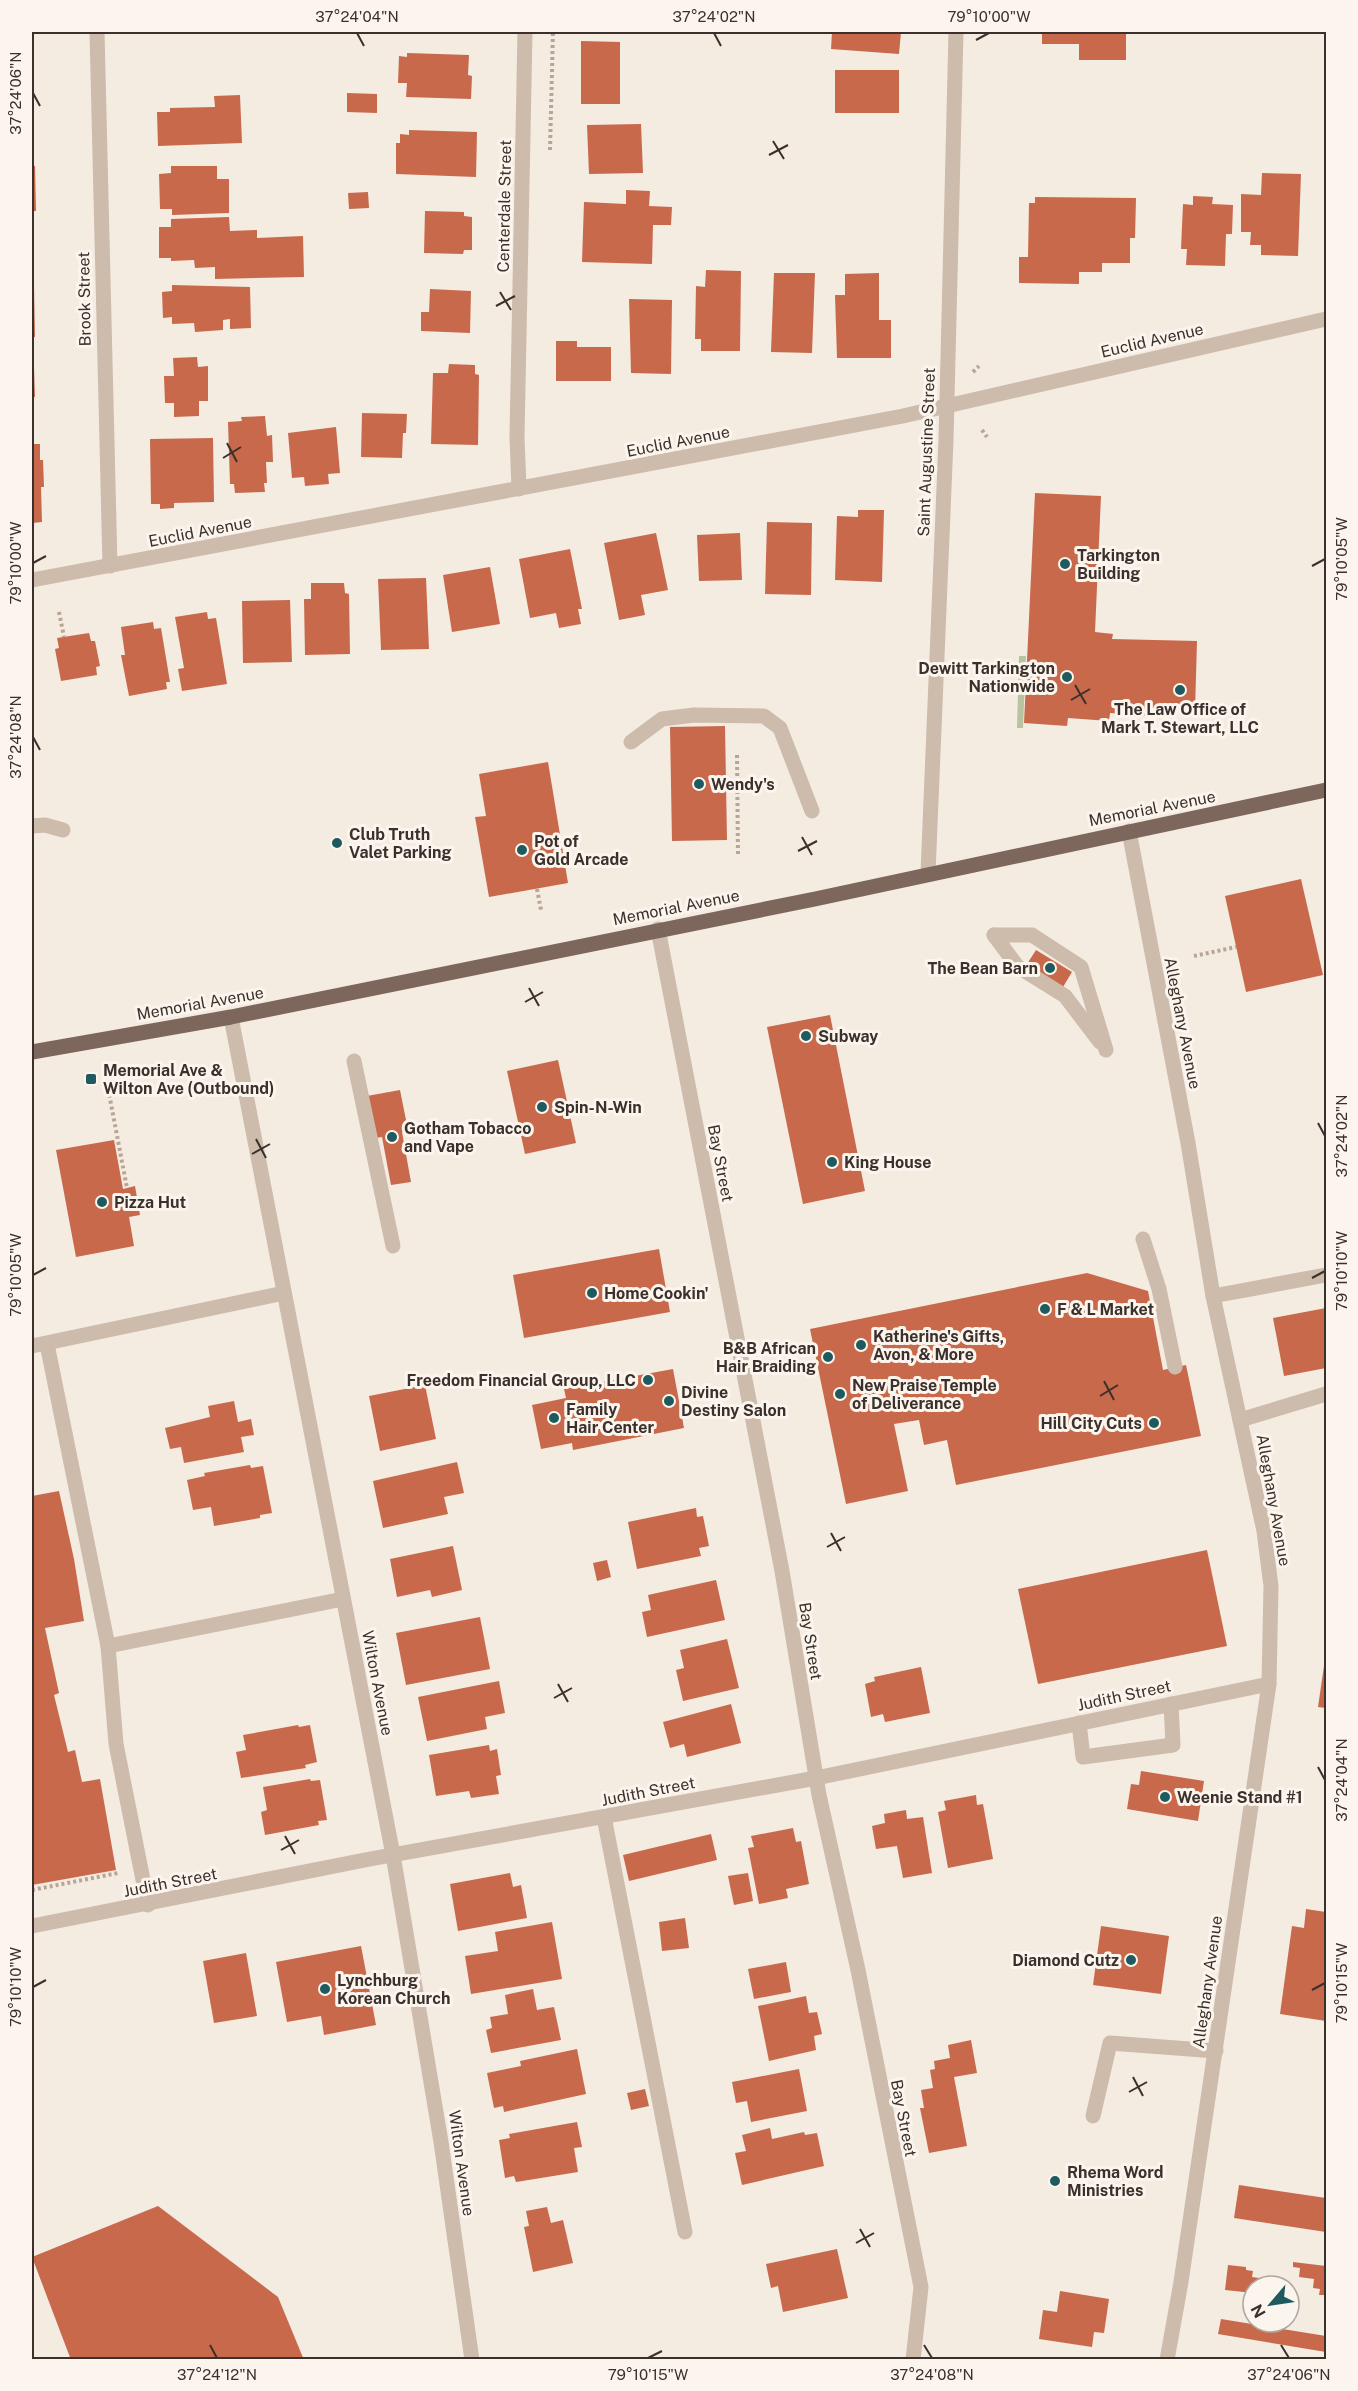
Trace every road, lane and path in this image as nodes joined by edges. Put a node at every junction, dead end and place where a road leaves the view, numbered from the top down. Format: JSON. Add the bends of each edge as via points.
{"nodes":[{"id":1,"x":97,"y":32,"type":"edge"},
{"id":2,"x":525,"y":32,"type":"edge"},
{"id":3,"x":956,"y":32,"type":"edge"},
{"id":4,"x":1326,"y":319,"type":"edge"},
{"id":5,"x":947,"y":404,"type":"junction"},
{"id":6,"x":982,"y":430,"type":"dead end"},
{"id":7,"x":987,"y":436,"type":"dead end"},
{"id":8,"x":519,"y":489,"type":"junction"},
{"id":9,"x":110,"y":566,"type":"junction"},
{"id":10,"x":32,"y":580,"type":"edge"},
{"id":11,"x":59,"y":612,"type":"dead end"},
{"id":12,"x":64,"y":637,"type":"dead end"},
{"id":13,"x":631,"y":742,"type":"dead end"},
{"id":14,"x":737,"y":755,"type":"dead end"},
{"id":15,"x":1326,"y":790,"type":"edge"},
{"id":16,"x":813,"y":811,"type":"dead end"},
{"id":17,"x":32,"y":826,"type":"edge"},
{"id":18,"x":63,"y":830,"type":"dead end"},
{"id":19,"x":1129,"y":831,"type":"junction"},
{"id":20,"x":738,"y":856,"type":"dead end"},
{"id":21,"x":928,"y":873,"type":"junction"},
{"id":22,"x":537,"y":889,"type":"dead end"},
{"id":23,"x":541,"y":910,"type":"dead end"},
{"id":24,"x":658,"y":929,"type":"junction"},
{"id":25,"x":993,"y":935,"type":"joint"},
{"id":26,"x":1236,"y":947,"type":"dead end"},
{"id":27,"x":1194,"y":956,"type":"dead end"},
{"id":28,"x":231,"y":1017,"type":"junction"},
{"id":29,"x":32,"y":1052,"type":"edge"},
{"id":30,"x":354,"y":1061,"type":"dead end"},
{"id":31,"x":107,"y":1083,"type":"dead end"},
{"id":32,"x":127,"y":1188,"type":"dead end"},
{"id":33,"x":1143,"y":1239,"type":"dead end"},
{"id":34,"x":393,"y":1246,"type":"dead end"},
{"id":35,"x":1326,"y":1275,"type":"edge"},
{"id":36,"x":284,"y":1293,"type":"junction"},
{"id":37,"x":1213,"y":1296,"type":"junction"},
{"id":38,"x":39,"y":1345,"type":"edge"},
{"id":39,"x":1175,"y":1367,"type":"dead end"},
{"id":40,"x":1326,"y":1394,"type":"edge"},
{"id":41,"x":1240,"y":1420,"type":"junction"},
{"id":42,"x":343,"y":1599,"type":"junction"},
{"id":43,"x":108,"y":1646,"type":"junction"},
{"id":44,"x":1269,"y":1684,"type":"junction"},
{"id":45,"x":1171,"y":1704,"type":"junction"},
{"id":46,"x":1079,"y":1723,"type":"junction"},
{"id":47,"x":816,"y":1778,"type":"junction"},
{"id":48,"x":604,"y":1817,"type":"junction"},
{"id":49,"x":393,"y":1855,"type":"junction"},
{"id":50,"x":111,"y":1874,"type":"dead end"},
{"id":51,"x":32,"y":1890,"type":"edge"},
{"id":52,"x":148,"y":1905,"type":"junction"},
{"id":53,"x":32,"y":1926,"type":"edge"},
{"id":54,"x":1216,"y":2051,"type":"junction"},
{"id":55,"x":1093,"y":2116,"type":"dead end"},
{"id":56,"x":685,"y":2232,"type":"dead end"},
{"id":57,"x":472,"y":2360,"type":"edge"},
{"id":58,"x":913,"y":2360,"type":"edge"},
{"id":59,"x":1167,"y":2360,"type":"edge"}],
"edges":[{"from":1,"to":9,"type":"street","name":"Brook Street"},
{"from":2,"to":8,"type":"street","name":"Centerdale Street"},
{"from":3,"to":5,"type":"street","name":"Saint Augustine Street"},
{"from":4,"to":5,"type":"street","name":"Euclid Avenue"},
{"from":5,"to":8,"type":"street","name":"Euclid Avenue","via":[[903,416]]},
{"from":5,"to":21,"type":"street","name":"Saint Augustine Street"},
{"from":6,"to":7,"type":"path"},
{"from":8,"to":9,"type":"street","name":"Euclid Avenue"},
{"from":9,"to":10,"type":"street","name":"Euclid Avenue"},
{"from":11,"to":12,"type":"path"},
{"from":13,"to":16,"type":"street","via":[[662,719],[694,715],[764,716],[780,728]]},
{"from":14,"to":20,"type":"path"},
{"from":15,"to":19,"type":"main road","name":"Memorial Avenue"},
{"from":17,"to":18,"type":"street"},
{"from":19,"to":21,"type":"main road","name":"Memorial Avenue"},
{"from":19,"to":37,"type":"street","name":"Alleghany Avenue"},
{"from":21,"to":24,"type":"main road","name":"Memorial Avenue"},
{"from":22,"to":23,"type":"path"},
{"from":24,"to":28,"type":"main road","name":"Memorial Avenue"},
{"from":24,"to":47,"type":"street","name":"Bay Street","via":[[782,1571]]},
{"from":25,"to":25,"type":"street","via":[[1017,966],[1065,996],[1106,1050],[1081,967],[1032,935]]},
{"from":26,"to":27,"type":"path"},
{"from":28,"to":29,"type":"main road","name":"Memorial Avenue"},
{"from":28,"to":36,"type":"street","name":"Wilton Avenue"},
{"from":30,"to":34,"type":"street"},
{"from":31,"to":32,"type":"path"},
{"from":33,"to":39,"type":"street","via":[[1159,1288]]},
{"from":35,"to":37,"type":"street"},
{"from":36,"to":38,"type":"street"},
{"from":36,"to":42,"type":"street","name":"Wilton Avenue"},
{"from":37,"to":41,"type":"street","name":"Alleghany Avenue"},
{"from":38,"to":43,"type":"street"},
{"from":40,"to":41,"type":"street"},
{"from":41,"to":44,"type":"street","name":"Alleghany Avenue","via":[[1264,1531],[1271,1586]]},
{"from":42,"to":43,"type":"street"},
{"from":42,"to":49,"type":"street","name":"Wilton Avenue"},
{"from":43,"to":52,"type":"street","via":[[116,1744]]},
{"from":44,"to":45,"type":"street","name":"Judith Street"},
{"from":44,"to":54,"type":"street","name":"Alleghany Avenue"},
{"from":45,"to":46,"type":"street","name":"Judith Street"},
{"from":45,"to":46,"type":"street","via":[[1173,1745],[1083,1757]]},
{"from":46,"to":47,"type":"street","name":"Judith Street"},
{"from":47,"to":48,"type":"street","name":"Judith Street"},
{"from":47,"to":58,"type":"street","name":"Bay Street","via":[[921,2287]]},
{"from":48,"to":49,"type":"street","name":"Judith Street"},
{"from":48,"to":56,"type":"street"},
{"from":49,"to":52,"type":"street","name":"Judith Street"},
{"from":49,"to":57,"type":"street","name":"Wilton Avenue","via":[[441,2142]]},
{"from":50,"to":51,"type":"path"},
{"from":52,"to":53,"type":"street","name":"Judith Street"},
{"from":54,"to":55,"type":"street","via":[[1110,2043]]},
{"from":54,"to":59,"type":"street","name":"Alleghany Avenue"}]}
